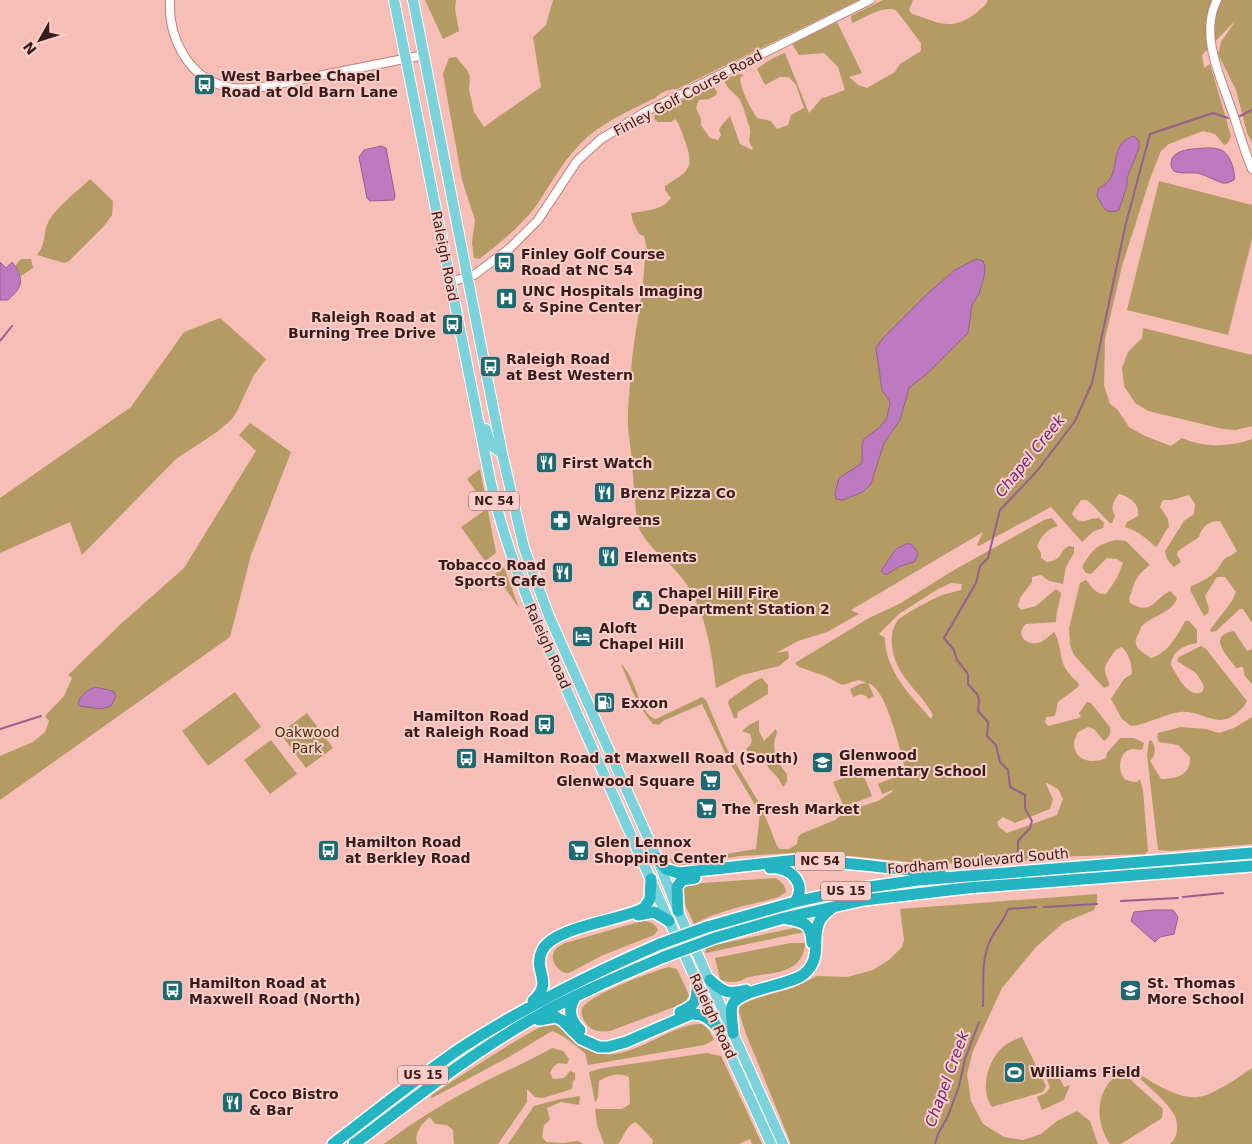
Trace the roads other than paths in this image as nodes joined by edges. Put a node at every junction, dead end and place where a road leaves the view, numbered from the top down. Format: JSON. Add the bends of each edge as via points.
{"nodes":[{"id":1,"x":170,"y":0,"type":"edge"},
{"id":2,"x":394,"y":0,"type":"edge"},
{"id":3,"x":413,"y":0,"type":"edge"},
{"id":4,"x":870,"y":0,"type":"edge"},
{"id":5,"x":1217,"y":0,"type":"edge"},
{"id":6,"x":424,"y":55,"type":"junction"},
{"id":7,"x":406,"y":58,"type":"junction"},
{"id":8,"x":1252,"y":169,"type":"edge"},
{"id":9,"x":467,"y":278,"type":"junction"},
{"id":10,"x":450,"y":282,"type":"junction"},
{"id":11,"x":477,"y":417,"type":"junction"},
{"id":12,"x":502,"y":453,"type":"junction"},
{"id":13,"x":1252,"y":853,"type":"edge"},
{"id":14,"x":657,"y":858,"type":"junction"},
{"id":15,"x":645,"y":864,"type":"junction"},
{"id":16,"x":1252,"y":866,"type":"edge"},
{"id":17,"x":989,"y":873,"type":"junction"},
{"id":18,"x":651,"y":878,"type":"junction"},
{"id":19,"x":795,"y":902,"type":"junction"},
{"id":20,"x":835,"y":906,"type":"junction"},
{"id":21,"x":678,"y":911,"type":"junction"},
{"id":22,"x":784,"y":918,"type":"junction"},
{"id":23,"x":669,"y":920,"type":"junction"},
{"id":24,"x":710,"y":980,"type":"junction"},
{"id":25,"x":575,"y":982,"type":"junction"},
{"id":26,"x":697,"y":982,"type":"junction"},
{"id":27,"x":576,"y":996,"type":"junction"},
{"id":28,"x":518,"y":1013,"type":"junction"},
{"id":29,"x":532,"y":1019,"type":"junction"},
{"id":30,"x":720,"y":1029,"type":"junction"},
{"id":31,"x":733,"y":1033,"type":"junction"},
{"id":32,"x":333,"y":1144,"type":"edge"},
{"id":33,"x":354,"y":1144,"type":"edge"},
{"id":34,"x":771,"y":1144,"type":"edge"},
{"id":35,"x":783,"y":1144,"type":"edge"}],
"edges":[{"from":1,"to":7,"type":"street","via":[[173,32],[185,57],[200,72],[226,87],[263,87]]},
{"from":2,"to":7,"type":"main road","name":"Raleigh Road","number":"NC 54"},
{"from":3,"to":6,"type":"main road","name":"Raleigh Road","number":"NC 54"},
{"from":4,"to":9,"type":"street","name":"Finley Golf Course Road","via":[[618,127],[577,161],[538,220],[521,239],[498,259]]},
{"from":5,"to":8,"type":"street","via":[[1212,14],[1211,42]]},
{"from":6,"to":7,"type":"street"},
{"from":6,"to":9,"type":"main road","name":"Raleigh Road","number":"NC 54"},
{"from":7,"to":10,"type":"main road","name":"Raleigh Road","number":"NC 54"},
{"from":9,"to":10,"type":"street","name":"Finley Golf Course Road"},
{"from":9,"to":12,"type":"main road","name":"Raleigh Road","number":"NC 54"},
{"from":10,"to":11,"type":"main road","name":"Raleigh Road","number":"NC 54"},
{"from":11,"to":12,"type":"main road","via":[[484,422],[490,444]]},
{"from":11,"to":15,"type":"main road","name":"Raleigh Road","number":"NC 54","via":[[495,503],[520,582]]},
{"from":12,"to":14,"type":"main road","name":"Raleigh Road","number":"NC 54","via":[[518,526],[539,590]]},
{"from":13,"to":17,"type":"highway","name":"Fordham Boulevard South","number":"US 15"},
{"from":14,"to":17,"type":"highway","number":"NC 54","via":[[666,869],[678,873],[816,860],[899,870]]},
{"from":14,"to":21,"type":"main road","name":"Raleigh Road"},
{"from":15,"to":18,"type":"main road","name":"Raleigh Road","number":"NC 54"},
{"from":15,"to":21,"type":"main road","via":[[654,869]]},
{"from":16,"to":20,"type":"highway","name":"Fordham Boulevard South","number":"US 15","via":[[957,889]]},
{"from":17,"to":19,"type":"highway","name":"Fordham Boulevard South","number":"US 15","via":[[849,890]]},
{"from":18,"to":23,"type":"main road","name":"Raleigh Road","number":"NC 54"},
{"from":18,"to":28,"type":"highway","via":[[650,899],[644,908],[549,940],[540,957],[542,990]]},
{"from":19,"to":21,"type":"highway","via":[[799,893],[797,880],[785,870],[775,868],[682,880],[676,892]]},
{"from":19,"to":25,"type":"highway","name":"Fordham Boulevard South","number":"US 15","bridge":true,"via":[[660,944]]},
{"from":20,"to":22,"type":"highway","name":"Fordham Boulevard South","number":"US 15"},
{"from":20,"to":31,"type":"highway","via":[[818,923],[816,953],[809,968],[796,979],[737,1000],[732,1010]]},
{"from":21,"to":24,"type":"main road","name":"Raleigh Road"},
{"from":22,"to":24,"type":"highway","via":[[804,923],[810,930],[811,954],[801,969],[790,976],[735,993],[724,991]]},
{"from":22,"to":27,"type":"highway","name":"Fordham Boulevard South","number":"US 15","bridge":true,"via":[[664,957]]},
{"from":23,"to":25,"type":"highway","via":[[654,912],[645,912],[558,940],[545,953],[546,974],[558,983]]},
{"from":23,"to":26,"type":"main road","name":"Raleigh Road","number":"NC 54"},
{"from":24,"to":31,"type":"main road","name":"Raleigh Road"},
{"from":25,"to":28,"type":"highway","number":"US 15"},
{"from":26,"to":27,"type":"highway","via":[[697,997],[690,1008],[612,1040],[594,1039],[577,1027],[570,1013]]},
{"from":26,"to":30,"type":"main road","name":"Raleigh Road"},
{"from":27,"to":29,"type":"highway","number":"US 15"},
{"from":28,"to":32,"type":"highway","number":"US 15","via":[[436,1066]]},
{"from":29,"to":30,"type":"highway","via":[[556,1018],[580,1039],[599,1047],[626,1042],[691,1014],[707,1017]]},
{"from":29,"to":33,"type":"highway","number":"US 15","via":[[444,1076]]},
{"from":30,"to":34,"type":"main road","name":"Raleigh Road"},
{"from":31,"to":35,"type":"main road","name":"Raleigh Road"}]}
